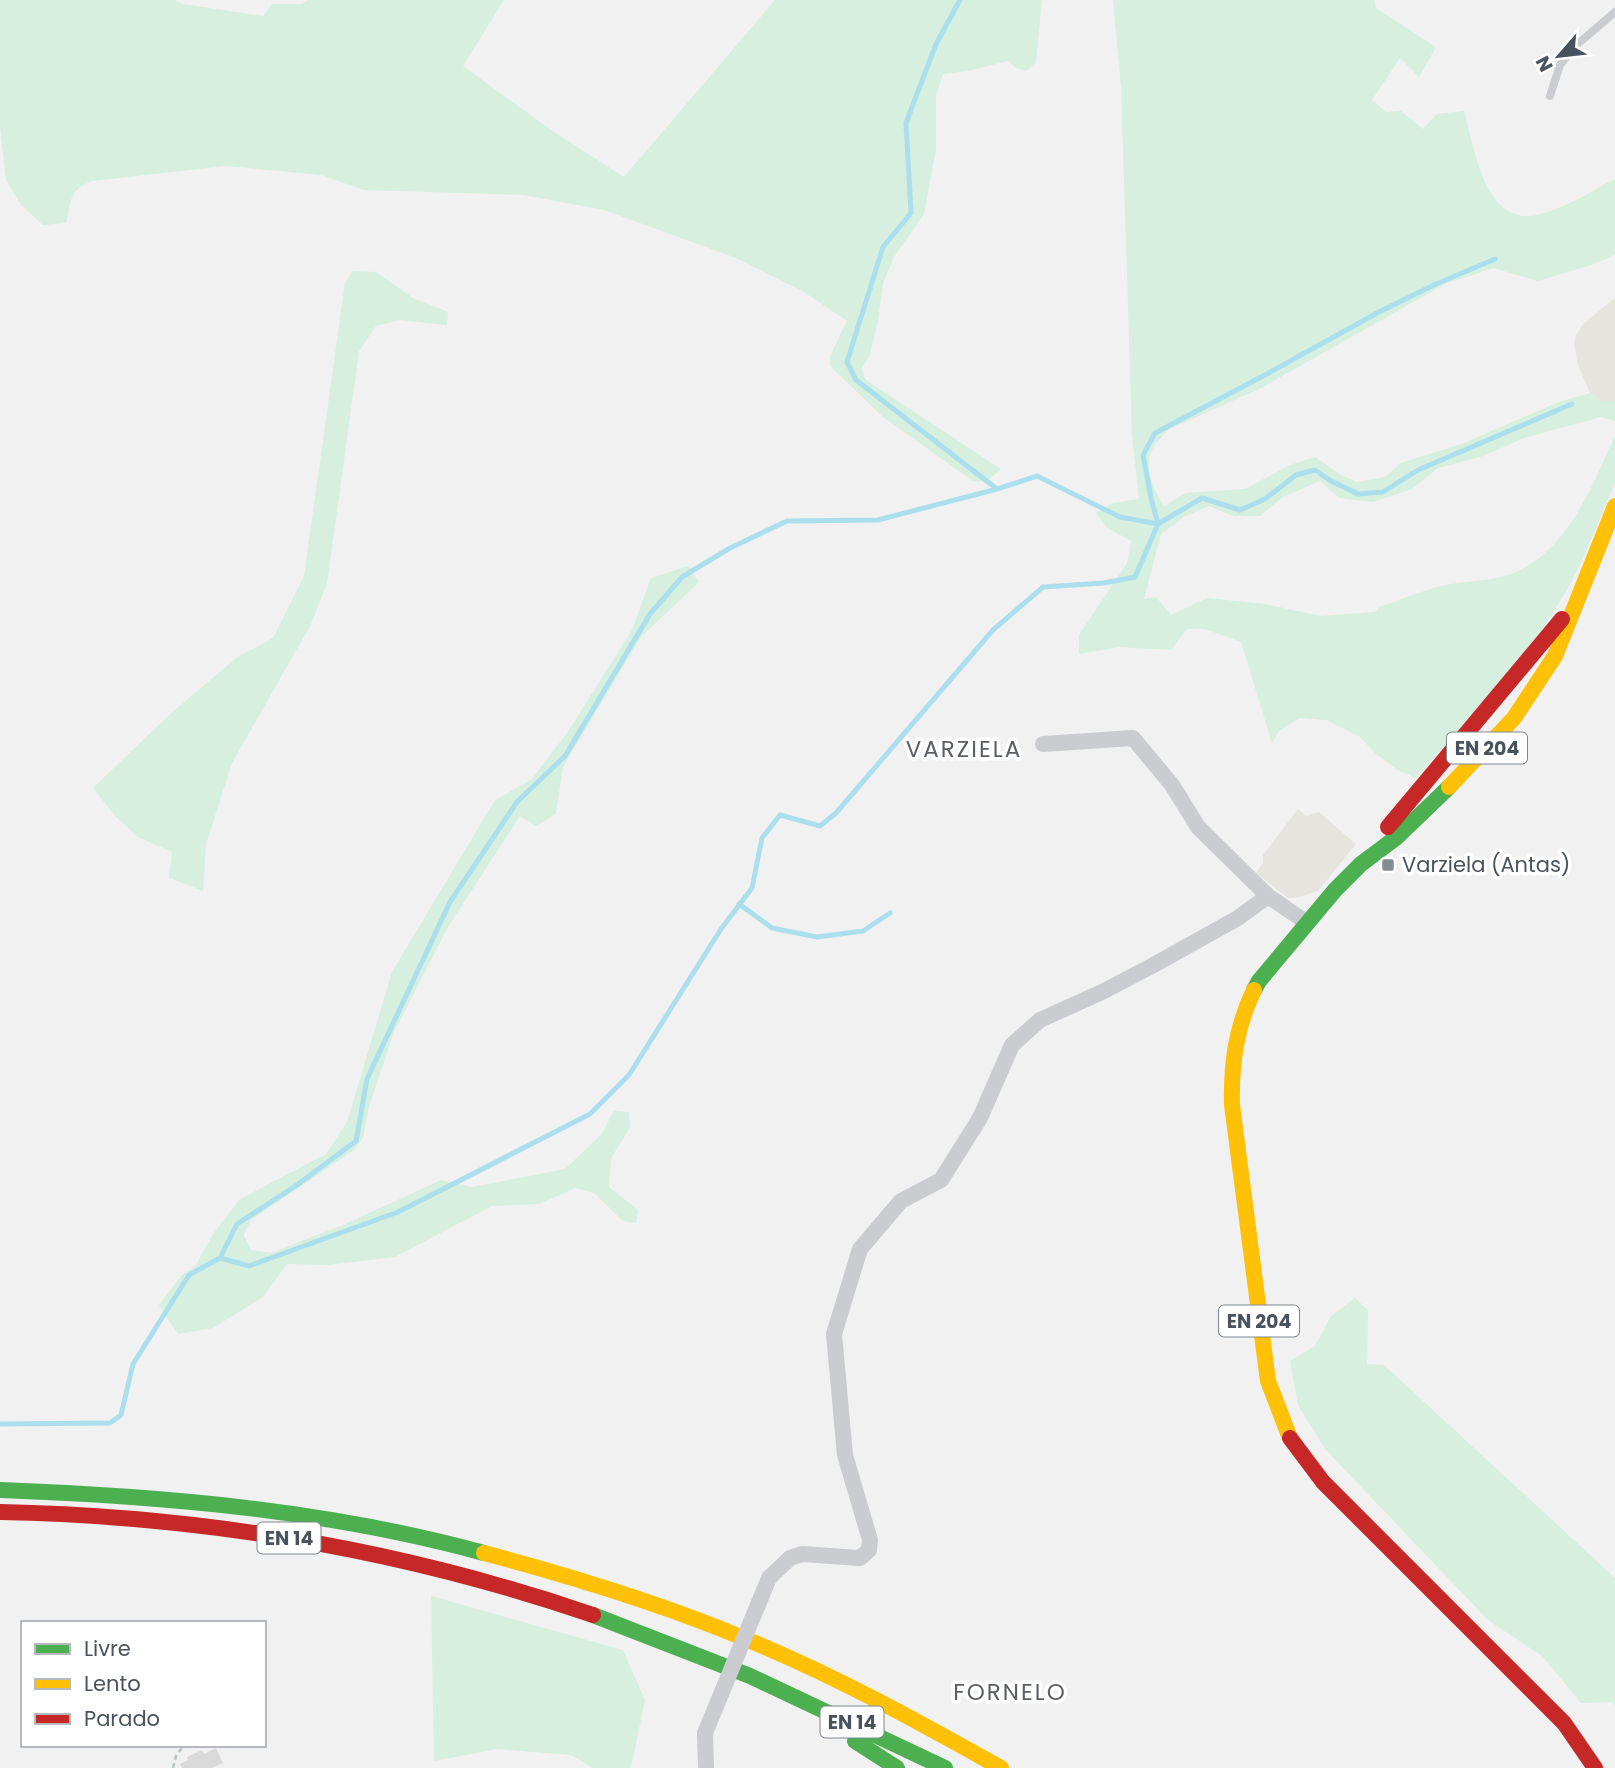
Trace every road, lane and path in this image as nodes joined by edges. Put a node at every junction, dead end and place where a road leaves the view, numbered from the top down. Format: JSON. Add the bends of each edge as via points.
{"nodes":[{"id":1,"x":1615,"y":12,"type":"edge"},
{"id":2,"x":1550,"y":96,"type":"dead end"},
{"id":3,"x":1615,"y":506,"type":"edge"},
{"id":4,"x":1575,"y":602,"type":"junction"},
{"id":5,"x":1043,"y":744,"type":"dead end"},
{"id":6,"x":1361,"y":864,"type":"junction"},
{"id":7,"x":1268,"y":896,"type":"junction"},
{"id":8,"x":1306,"y":922,"type":"junction"},
{"id":9,"x":0,"y":1490,"type":"edge"},
{"id":10,"x":0,"y":1512,"type":"edge"},
{"id":11,"x":757,"y":1679,"type":"junction"},
{"id":12,"x":183,"y":1747,"type":"edge"},
{"id":13,"x":1008,"y":1765,"type":"edge"},
{"id":14,"x":173,"y":1768,"type":"edge"},
{"id":15,"x":706,"y":1768,"type":"edge"},
{"id":16,"x":897,"y":1768,"type":"edge"},
{"id":17,"x":945,"y":1768,"type":"edge"},
{"id":18,"x":1595,"y":1768,"type":"edge"}],
"edges":[{"from":1,"to":2,"type":"lane","via":[[1573,48],[1560,65]]},
{"from":3,"to":4,"type":"main road","number":"EN 204"},
{"from":4,"to":6,"type":"main road","number":"EN 204"},
{"from":4,"to":6,"type":"main road","number":"EN 204","via":[[1555,656],[1514,718],[1414,821]]},
{"from":5,"to":7,"type":"street","via":[[1133,738],[1172,785],[1198,827]]},
{"from":6,"to":8,"type":"main road","number":"EN 204"},
{"from":7,"to":8,"type":"street"},
{"from":7,"to":15,"type":"street","bridge":true,"via":[[1150,967],[1040,1020],[1012,1045],[980,1118],[941,1180],[901,1201],[860,1249],[834,1334],[845,1455],[869,1550],[860,1558],[802,1554],[790,1558],[769,1578],[705,1733]]},
{"from":8,"to":18,"type":"main road","number":"EN 204","via":[[1250,997],[1238,1030],[1231,1076],[1256,1308],[1276,1406],[1300,1455],[1323,1482],[1564,1723]]},
{"from":9,"to":13,"type":"main road","number":"EN 14","via":[[180,1500],[299,1514],[477,1550],[677,1612],[804,1664]]},
{"from":10,"to":11,"type":"main road","number":"EN 14","via":[[225,1529],[343,1546],[571,1607]]},
{"from":11,"to":16,"type":"main road","number":"EN 14"},
{"from":11,"to":17,"type":"main road","number":"EN 14"},
{"from":12,"to":14,"type":"path"}]}
